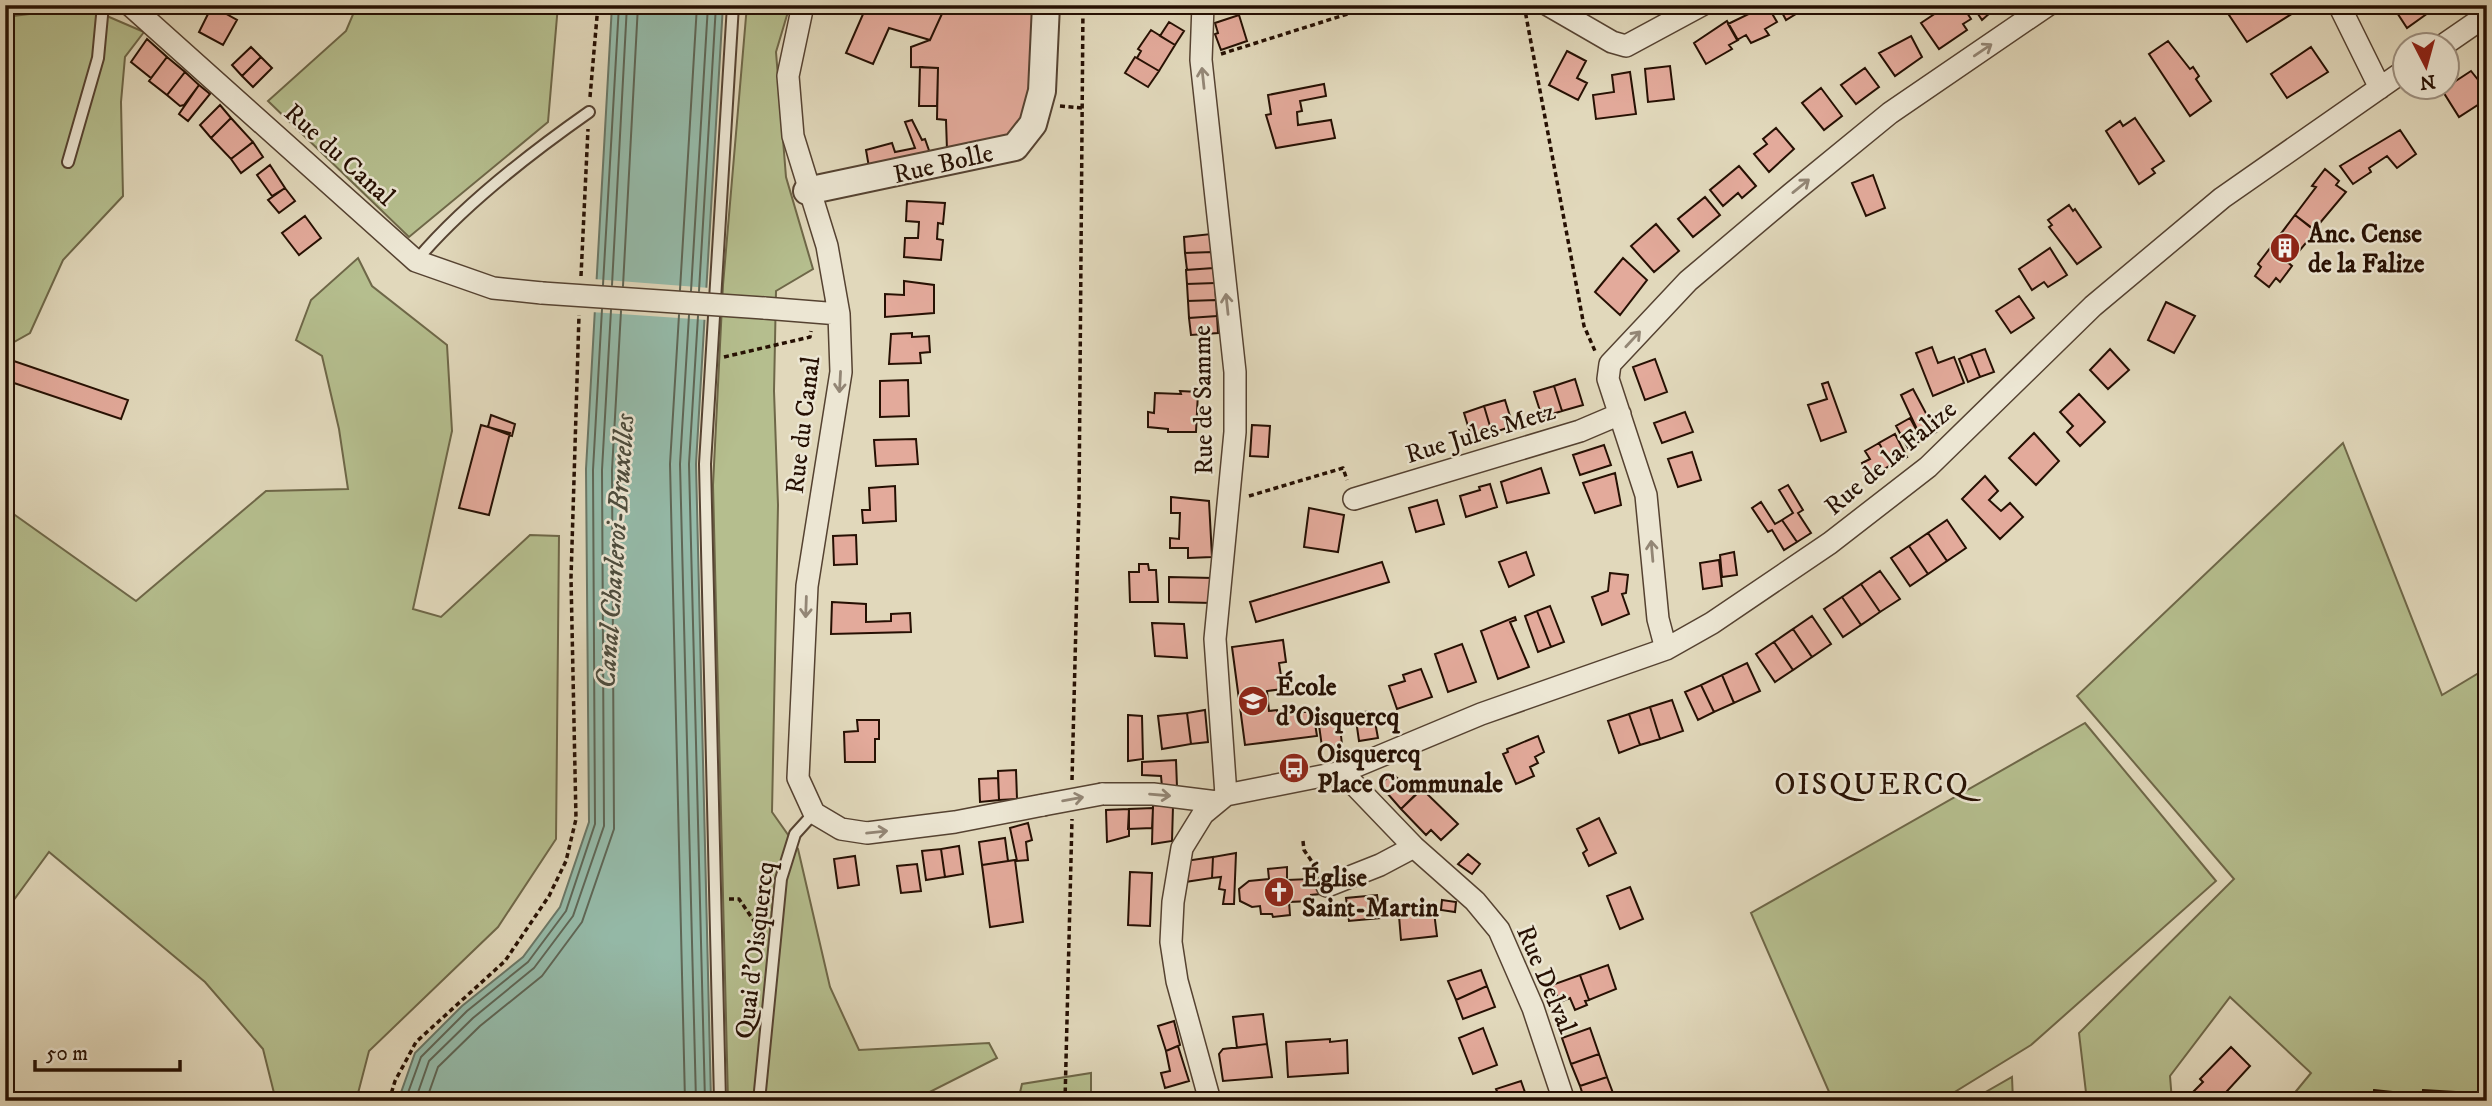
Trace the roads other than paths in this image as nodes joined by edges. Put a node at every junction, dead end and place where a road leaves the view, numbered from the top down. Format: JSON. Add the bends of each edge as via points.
{"nodes":[{"id":1,"x":103,"y":5,"type":"edge"},
{"id":2,"x":130,"y":5,"type":"edge"},
{"id":3,"x":733,"y":5,"type":"edge"},
{"id":4,"x":803,"y":5,"type":"edge"},
{"id":5,"x":1046,"y":5,"type":"edge"},
{"id":6,"x":1203,"y":5,"type":"edge"},
{"id":7,"x":1548,"y":5,"type":"edge"},
{"id":8,"x":1702,"y":5,"type":"edge"},
{"id":9,"x":2048,"y":5,"type":"edge"},
{"id":10,"x":2339,"y":5,"type":"edge"},
{"id":11,"x":2487,"y":15,"type":"edge"},
{"id":12,"x":2460,"y":34,"type":"edge"},
{"id":13,"x":2390,"y":81,"type":"edge"},
{"id":14,"x":2380,"y":88,"type":"junction"},
{"id":15,"x":589,"y":112,"type":"road end"},
{"id":16,"x":68,"y":162,"type":"dead end"},
{"id":17,"x":807,"y":191,"type":"junction"},
{"id":18,"x":416,"y":261,"type":"junction"},
{"id":19,"x":839,"y":314,"type":"junction"},
{"id":20,"x":1620,"y":414,"type":"junction"},
{"id":21,"x":1354,"y":499,"type":"road end"},
{"id":22,"x":1666,"y":649,"type":"junction"},
{"id":23,"x":1342,"y":772,"type":"junction"},
{"id":24,"x":1221,"y":799,"type":"junction"},
{"id":25,"x":814,"y":813,"type":"junction"},
{"id":26,"x":1414,"y":847,"type":"junction"},
{"id":27,"x":1327,"y":886,"type":"dead end"},
{"id":28,"x":720,"y":1101,"type":"edge"},
{"id":29,"x":759,"y":1101,"type":"edge"},
{"id":30,"x":1210,"y":1101,"type":"edge"},
{"id":31,"x":1564,"y":1101,"type":"edge"}],
"edges":[{"from":1,"to":16,"type":"lane","via":[[98,58]]},
{"from":2,"to":18,"type":"street","name":"Rue du Canal"},
{"from":3,"to":28,"type":"lane","via":[[705,464]]},
{"from":4,"to":17,"type":"street","via":[[788,76],[793,136]]},
{"from":5,"to":17,"type":"street","name":"Rue Bolle","via":[[1042,91],[1033,124],[1016,147]]},
{"from":24,"to":6,"type":"street","name":"Rue de Samme","one_way":true,"via":[[1215,639],[1230,501],[1235,372],[1201,60]]},
{"from":7,"to":8,"type":"street","via":[[1626,46]]},
{"from":20,"to":9,"type":"street","one_way":true,"via":[[1607,372],[1688,281],[1890,113]]},
{"from":10,"to":14,"type":"street"},
{"from":11,"to":12,"type":"street"},
{"from":13,"to":14,"type":"street","name":"Rue de la Falize"},
{"from":14,"to":22,"type":"street","name":"Rue de la Falize","via":[[2222,198],[2152,255],[1881,506],[1712,623]]},
{"from":15,"to":18,"type":"lane","via":[[550,140],[434,240]]},
{"from":17,"to":19,"type":"street","via":[[827,246]]},
{"from":18,"to":19,"type":"street","name":"Rue du Canal","bridge":true,"via":[[493,288]]},
{"from":19,"to":25,"type":"street","name":"Rue du Canal","one_way":true,"via":[[840,393],[807,586],[798,778]]},
{"from":20,"to":21,"type":"street","name":"Rue Jules Metz","via":[[1580,431]]},
{"from":22,"to":20,"type":"street","one_way":true,"via":[[1658,619],[1646,495]]},
{"from":22,"to":23,"type":"street","name":"Rue de la Falize","via":[[1481,714]]},
{"from":23,"to":24,"type":"street","name":"Rue de la Falize"},
{"from":23,"to":26,"type":"street","name":"Rue Delval"},
{"from":25,"to":24,"type":"street","one_way":true,"bridge":true,"via":[[841,829],[867,833],[955,822],[1102,794]]},
{"from":24,"to":30,"type":"street","via":[[1203,814],[1182,848],[1171,942]]},
{"from":25,"to":29,"type":"lane","name":"Quai d'Oisquercq","via":[[795,834],[781,879]]},
{"from":26,"to":27,"type":"street"},
{"from":26,"to":31,"type":"street","name":"Rue Delval","via":[[1475,901],[1499,930]]}]}
